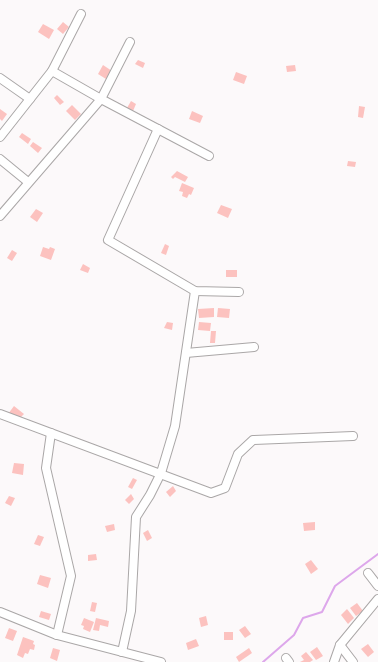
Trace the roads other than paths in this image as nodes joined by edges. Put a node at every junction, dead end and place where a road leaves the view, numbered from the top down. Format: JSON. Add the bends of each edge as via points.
{"nodes":[{"id":1,"x":81,"y":14,"type":"dead end"},
{"id":2,"x":130,"y":42,"type":"dead end"},
{"id":3,"x":52,"y":71,"type":"junction"},
{"id":4,"x":0,"y":78,"type":"edge"},
{"id":5,"x":30,"y":99,"type":"junction"},
{"id":6,"x":101,"y":99,"type":"junction"},
{"id":7,"x":158,"y":129,"type":"junction"},
{"id":8,"x":0,"y":137,"type":"edge"},
{"id":9,"x":209,"y":156,"type":"dead end"},
{"id":10,"x":0,"y":159,"type":"edge"},
{"id":11,"x":28,"y":182,"type":"junction"},
{"id":12,"x":0,"y":216,"type":"edge"},
{"id":13,"x":195,"y":291,"type":"junction"},
{"id":14,"x":240,"y":292,"type":"dead end"},
{"id":15,"x":254,"y":347,"type":"dead end"},
{"id":16,"x":186,"y":353,"type":"junction"},
{"id":17,"x":0,"y":414,"type":"edge"},
{"id":18,"x":51,"y":433,"type":"junction"},
{"id":19,"x":353,"y":436,"type":"dead end"},
{"id":20,"x":161,"y":473,"type":"junction"},
{"id":21,"x":368,"y":573,"type":"dead end"},
{"id":22,"x":378,"y":586,"type":"edge"},
{"id":23,"x":378,"y":599,"type":"edge"},
{"id":24,"x":0,"y":612,"type":"edge"},
{"id":25,"x":57,"y":635,"type":"junction"},
{"id":26,"x":340,"y":645,"type":"junction"},
{"id":27,"x":122,"y":652,"type":"junction"},
{"id":28,"x":161,"y":662,"type":"edge"},
{"id":29,"x":334,"y":662,"type":"edge"},
{"id":30,"x":353,"y":662,"type":"edge"}],
"edges":[{"from":1,"to":3,"type":"street"},
{"from":2,"to":6,"type":"street"},
{"from":3,"to":5,"type":"street"},
{"from":3,"to":6,"type":"street"},
{"from":4,"to":5,"type":"street"},
{"from":5,"to":8,"type":"street"},
{"from":6,"to":7,"type":"street"},
{"from":6,"to":11,"type":"street"},
{"from":7,"to":9,"type":"street"},
{"from":7,"to":13,"type":"street","via":[[108,240]]},
{"from":10,"to":11,"type":"street"},
{"from":11,"to":12,"type":"street"},
{"from":13,"to":14,"type":"street"},
{"from":13,"to":16,"type":"street"},
{"from":15,"to":16,"type":"street"},
{"from":16,"to":20,"type":"street","via":[[174,426]]},
{"from":17,"to":18,"type":"street"},
{"from":18,"to":20,"type":"street"},
{"from":18,"to":25,"type":"street","via":[[46,468],[71,576]]},
{"from":19,"to":20,"type":"street","via":[[253,440],[238,454],[225,488],[212,493]]},
{"from":20,"to":27,"type":"street","via":[[136,516],[131,611]]},
{"from":21,"to":22,"type":"street"},
{"from":23,"to":26,"type":"street"},
{"from":24,"to":25,"type":"street"},
{"from":25,"to":27,"type":"street"},
{"from":26,"to":29,"type":"street"},
{"from":26,"to":30,"type":"street"},
{"from":27,"to":28,"type":"street"}]}
